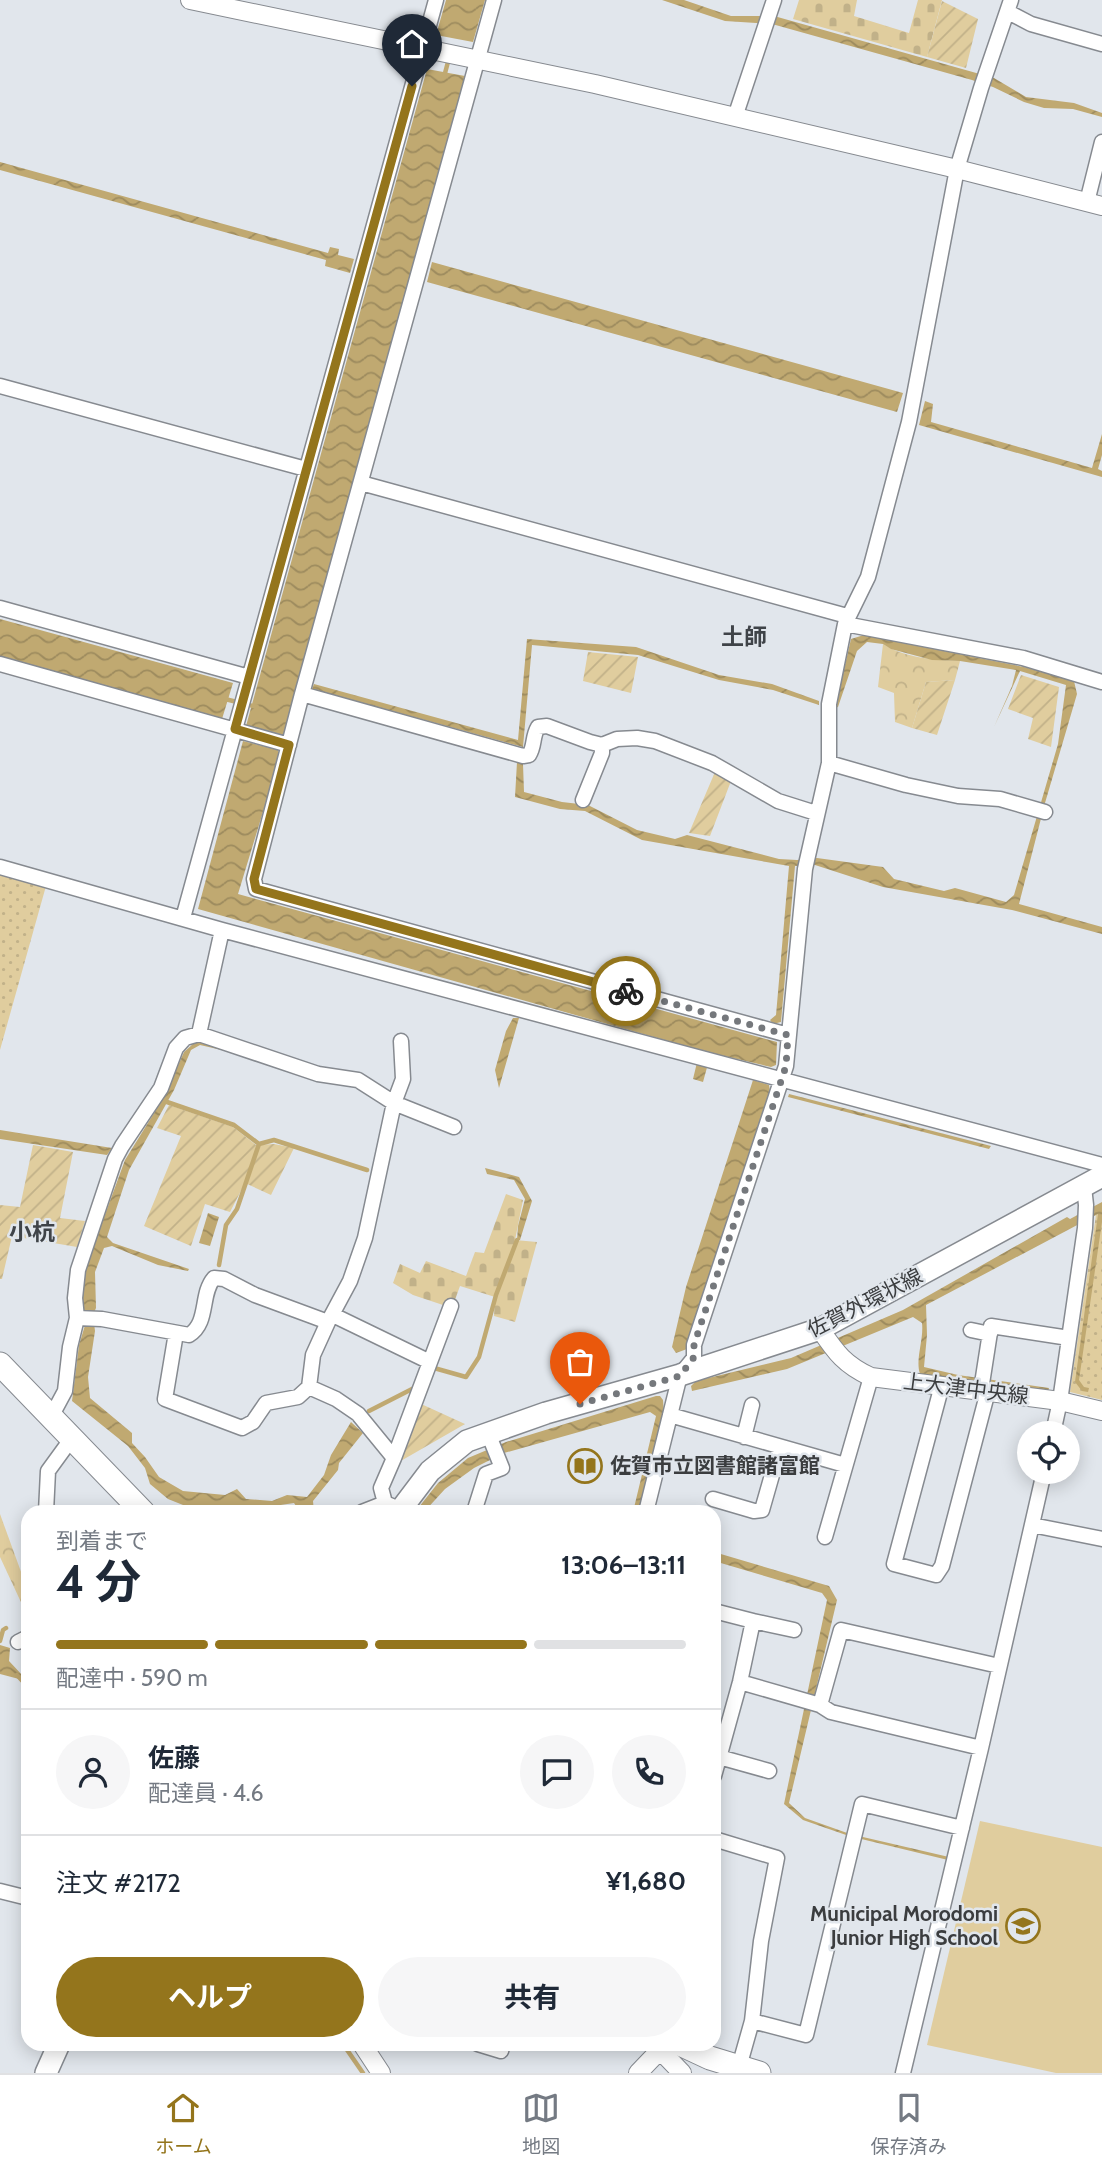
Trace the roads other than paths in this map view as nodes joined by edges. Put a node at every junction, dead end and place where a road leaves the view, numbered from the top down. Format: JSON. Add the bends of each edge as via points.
{"nodes":[{"id":1,"x":190,"y":0,"type":"edge"},
{"id":2,"x":436,"y":0,"type":"edge"},
{"id":3,"x":494,"y":0,"type":"edge"},
{"id":4,"x":772,"y":6,"type":"edge"},
{"id":5,"x":1009,"y":6,"type":"edge"},
{"id":6,"x":1102,"y":44,"type":"edge"},
{"id":7,"x":422,"y":49,"type":"junction"},
{"id":8,"x":468,"y":59,"type":"junction"},
{"id":9,"x":735,"y":117,"type":"junction"},
{"id":10,"x":1102,"y":142,"type":"edge"},
{"id":11,"x":957,"y":169,"type":"junction"},
{"id":12,"x":1095,"y":204,"type":"edge"},
{"id":13,"x":0,"y":386,"type":"edge"},
{"id":14,"x":306,"y":469,"type":"junction"},
{"id":15,"x":361,"y":483,"type":"junction"},
{"id":16,"x":0,"y":608,"type":"edge"},
{"id":17,"x":846,"y":620,"type":"junction"},
{"id":18,"x":0,"y":664,"type":"edge"},
{"id":19,"x":249,"y":677,"type":"junction"},
{"id":20,"x":1102,"y":682,"type":"edge"},
{"id":21,"x":302,"y":694,"type":"junction"},
{"id":22,"x":235,"y":729,"type":"junction"},
{"id":23,"x":289,"y":745,"type":"junction"},
{"id":24,"x":602,"y":745,"type":"junction"},
{"id":25,"x":829,"y":763,"type":"junction"},
{"id":26,"x":583,"y":800,"type":"dead end"},
{"id":27,"x":1041,"y":811,"type":"dead end"},
{"id":28,"x":816,"y":813,"type":"junction"},
{"id":29,"x":0,"y":867,"type":"edge"},
{"id":30,"x":183,"y":918,"type":"junction"},
{"id":31,"x":222,"y":930,"type":"junction"},
{"id":32,"x":199,"y":1034,"type":"junction"},
{"id":33,"x":788,"y":1035,"type":"junction"},
{"id":34,"x":401,"y":1041,"type":"dead end"},
{"id":35,"x":782,"y":1079,"type":"junction"},
{"id":36,"x":394,"y":1103,"type":"junction"},
{"id":37,"x":454,"y":1127,"type":"dead end"},
{"id":38,"x":1102,"y":1165,"type":"edge"},
{"id":39,"x":1091,"y":1189,"type":"edge"},
{"id":40,"x":451,"y":1306,"type":"dead end"},
{"id":41,"x":77,"y":1318,"type":"junction"},
{"id":42,"x":330,"y":1318,"type":"junction"},
{"id":43,"x":971,"y":1331,"type":"dead end"},
{"id":44,"x":176,"y":1333,"type":"junction"},
{"id":45,"x":990,"y":1334,"type":"junction"},
{"id":46,"x":1069,"y":1338,"type":"junction"},
{"id":47,"x":827,"y":1340,"type":"junction"},
{"id":48,"x":430,"y":1362,"type":"junction"},
{"id":49,"x":0,"y":1364,"type":"edge"},
{"id":50,"x":680,"y":1376,"type":"junction"},
{"id":51,"x":872,"y":1377,"type":"junction"},
{"id":52,"x":942,"y":1385,"type":"junction"},
{"id":53,"x":984,"y":1385,"type":"junction"},
{"id":54,"x":309,"y":1387,"type":"junction"},
{"id":55,"x":1060,"y":1401,"type":"junction"},
{"id":56,"x":752,"y":1405,"type":"dead end"},
{"id":57,"x":1102,"y":1411,"type":"edge"},
{"id":58,"x":670,"y":1415,"type":"junction"},
{"id":59,"x":51,"y":1417,"type":"junction"},
{"id":60,"x":1056,"y":1421,"type":"edge"},
{"id":61,"x":744,"y":1437,"type":"junction"},
{"id":62,"x":72,"y":1438,"type":"junction"},
{"id":63,"x":490,"y":1439,"type":"junction"},
{"id":64,"x":780,"y":1447,"type":"junction"},
{"id":65,"x":394,"y":1458,"type":"junction"},
{"id":66,"x":845,"y":1465,"type":"junction"},
{"id":67,"x":1041,"y":1484,"type":"edge"},
{"id":68,"x":713,"y":1499,"type":"dead end"},
{"id":69,"x":46,"y":1505,"type":"edge"},
{"id":70,"x":136,"y":1505,"type":"edge"},
{"id":71,"x":393,"y":1505,"type":"edge"},
{"id":72,"x":398,"y":1505,"type":"edge"},
{"id":73,"x":476,"y":1505,"type":"edge"},
{"id":74,"x":648,"y":1505,"type":"edge"},
{"id":75,"x":1032,"y":1525,"type":"junction"},
{"id":76,"x":825,"y":1537,"type":"dead end"},
{"id":77,"x":1102,"y":1539,"type":"edge"},
{"id":78,"x":721,"y":1613,"type":"edge"},
{"id":79,"x":753,"y":1621,"type":"junction"},
{"id":80,"x":794,"y":1630,"type":"dead end"},
{"id":81,"x":999,"y":1666,"type":"junction"},
{"id":82,"x":740,"y":1682,"type":"junction"},
{"id":83,"x":820,"y":1705,"type":"junction"},
{"id":84,"x":981,"y":1748,"type":"junction"},
{"id":85,"x":721,"y":1750,"type":"edge"},
{"id":86,"x":721,"y":1758,"type":"edge"},
{"id":87,"x":769,"y":1771,"type":"dead end"},
{"id":88,"x":962,"y":1828,"type":"junction"},
{"id":89,"x":721,"y":1841,"type":"edge"},
{"id":90,"x":0,"y":1891,"type":"edge"},
{"id":91,"x":21,"y":1896,"type":"edge"},
{"id":92,"x":752,"y":2021,"type":"junction"},
{"id":93,"x":56,"y":2051,"type":"edge"},
{"id":94,"x":367,"y":2051,"type":"edge"},
{"id":95,"x":661,"y":2051,"type":"edge"},
{"id":96,"x":669,"y":2051,"type":"edge"},
{"id":97,"x":684,"y":2051,"type":"edge"},
{"id":98,"x":749,"y":2070,"type":"edge"},
{"id":99,"x":46,"y":2073,"type":"edge"},
{"id":100,"x":381,"y":2073,"type":"edge"},
{"id":101,"x":638,"y":2073,"type":"edge"},
{"id":102,"x":682,"y":2073,"type":"edge"},
{"id":103,"x":903,"y":2073,"type":"edge"}],
"edges":[{"from":1,"to":7,"type":"street"},
{"from":2,"to":7,"type":"street"},
{"from":3,"to":8,"type":"street"},
{"from":4,"to":9,"type":"street"},
{"from":5,"to":6,"type":"street","via":[[1031,24]]},
{"from":5,"to":11,"type":"street"},
{"from":7,"to":8,"type":"street"},
{"from":7,"to":14,"type":"street"},
{"from":8,"to":9,"type":"street"},
{"from":8,"to":15,"type":"street"},
{"from":9,"to":11,"type":"street"},
{"from":10,"to":12,"type":"street"},
{"from":11,"to":12,"type":"street"},
{"from":11,"to":17,"type":"street","via":[[909,422],[868,577]]},
{"from":13,"to":14,"type":"street"},
{"from":14,"to":19,"type":"street"},
{"from":15,"to":17,"type":"street"},
{"from":15,"to":21,"type":"street"},
{"from":16,"to":19,"type":"street"},
{"from":17,"to":20,"type":"street","via":[[1023,658]]},
{"from":17,"to":25,"type":"street","via":[[829,705]]},
{"from":18,"to":22,"type":"street"},
{"from":19,"to":22,"type":"street"},
{"from":21,"to":23,"type":"street"},
{"from":21,"to":24,"type":"street","via":[[523,756],[532,750],[538,726]]},
{"from":22,"to":23,"type":"street"},
{"from":22,"to":30,"type":"street"},
{"from":23,"to":33,"type":"street","via":[[254,879],[256,889]]},
{"from":24,"to":26,"type":"street"},
{"from":24,"to":28,"type":"street","via":[[617,739],[655,741],[712,763],[778,801]]},
{"from":25,"to":27,"type":"street","via":[[906,785],[1000,799]]},
{"from":25,"to":28,"type":"street"},
{"from":28,"to":33,"type":"street","via":[[806,863]]},
{"from":29,"to":30,"type":"street"},
{"from":30,"to":31,"type":"street"},
{"from":31,"to":32,"type":"street"},
{"from":31,"to":35,"type":"street"},
{"from":32,"to":36,"type":"street","via":[[318,1074],[358,1080]]},
{"from":32,"to":41,"type":"street","via":[[185,1038],[176,1048],[161,1088],[116,1159],[78,1270]]},
{"from":33,"to":35,"type":"street"},
{"from":34,"to":36,"type":"street","via":[[403,1079]]},
{"from":35,"to":38,"type":"street"},
{"from":35,"to":50,"type":"street","via":[[694,1345],[694,1357]]},
{"from":36,"to":37,"type":"street"},
{"from":36,"to":42,"type":"street","via":[[365,1238]]},
{"from":39,"to":46,"type":"street"},
{"from":39,"to":47,"type":"main road","name":"佐賀外環状線"},
{"from":40,"to":48,"type":"street"},
{"from":41,"to":44,"type":"street"},
{"from":41,"to":59,"type":"street","via":[[65,1391]]},
{"from":42,"to":44,"type":"street","via":[[214,1278],[196,1330],[189,1335]]},
{"from":42,"to":48,"type":"street"},
{"from":42,"to":54,"type":"street","via":[[313,1355]]},
{"from":43,"to":45,"type":"street"},
{"from":44,"to":54,"type":"street","via":[[165,1399],[242,1428],[253,1422],[266,1403],[298,1397]]},
{"from":45,"to":46,"type":"street","via":[[991,1326]]},
{"from":45,"to":53,"type":"street"},
{"from":46,"to":55,"type":"street"},
{"from":47,"to":50,"type":"main road","name":"佐賀外環状線"},
{"from":47,"to":51,"type":"street","name":"上大津中央線","via":[[852,1368]]},
{"from":48,"to":65,"type":"street"},
{"from":49,"to":59,"type":"highway"},
{"from":50,"to":58,"type":"street"},
{"from":50,"to":63,"type":"main road","name":"佐賀外環状線","via":[[546,1413]]},
{"from":51,"to":52,"type":"street","name":"上大津中央線"},
{"from":51,"to":66,"type":"street"},
{"from":52,"to":53,"type":"street","name":"上大津中央線"},
{"from":52,"to":53,"type":"street","via":[[894,1564],[936,1576]]},
{"from":53,"to":55,"type":"street","name":"上大津中央線"},
{"from":54,"to":65,"type":"street","via":[[358,1414]]},
{"from":55,"to":57,"type":"street","name":"上大津中央線"},
{"from":55,"to":60,"type":"street"},
{"from":56,"to":61,"type":"street"},
{"from":58,"to":61,"type":"street"},
{"from":58,"to":74,"type":"street"},
{"from":59,"to":62,"type":"highway"},
{"from":61,"to":64,"type":"street"},
{"from":62,"to":69,"type":"street","via":[[48,1471]]},
{"from":62,"to":70,"type":"highway"},
{"from":63,"to":72,"type":"main road","name":"佐賀外環状線","via":[[467,1441]]},
{"from":63,"to":73,"type":"street","via":[[502,1468],[486,1474]]},
{"from":64,"to":66,"type":"street"},
{"from":64,"to":68,"type":"street","via":[[762,1510]]},
{"from":65,"to":71,"type":"street","via":[[381,1488]]},
{"from":66,"to":76,"type":"street"},
{"from":67,"to":75,"type":"street"},
{"from":75,"to":77,"type":"street"},
{"from":75,"to":81,"type":"street"},
{"from":78,"to":79,"type":"street"},
{"from":79,"to":80,"type":"street"},
{"from":79,"to":82,"type":"street"},
{"from":81,"to":83,"type":"street","via":[[841,1630]]},
{"from":81,"to":84,"type":"street"},
{"from":82,"to":83,"type":"street"},
{"from":82,"to":85,"type":"street"},
{"from":83,"to":84,"type":"street","via":[[831,1712]]},
{"from":84,"to":88,"type":"street"},
{"from":86,"to":87,"type":"street"},
{"from":88,"to":92,"type":"street","via":[[862,1804],[806,2035]]},
{"from":88,"to":103,"type":"street"},
{"from":89,"to":92,"type":"street","via":[[776,1858]]},
{"from":90,"to":91,"type":"street"},
{"from":92,"to":98,"type":"street"},
{"from":93,"to":99,"type":"main road"},
{"from":94,"to":100,"type":"street"},
{"from":95,"to":101,"type":"street"},
{"from":96,"to":102,"type":"street"},
{"from":97,"to":98,"type":"highway"}]}
